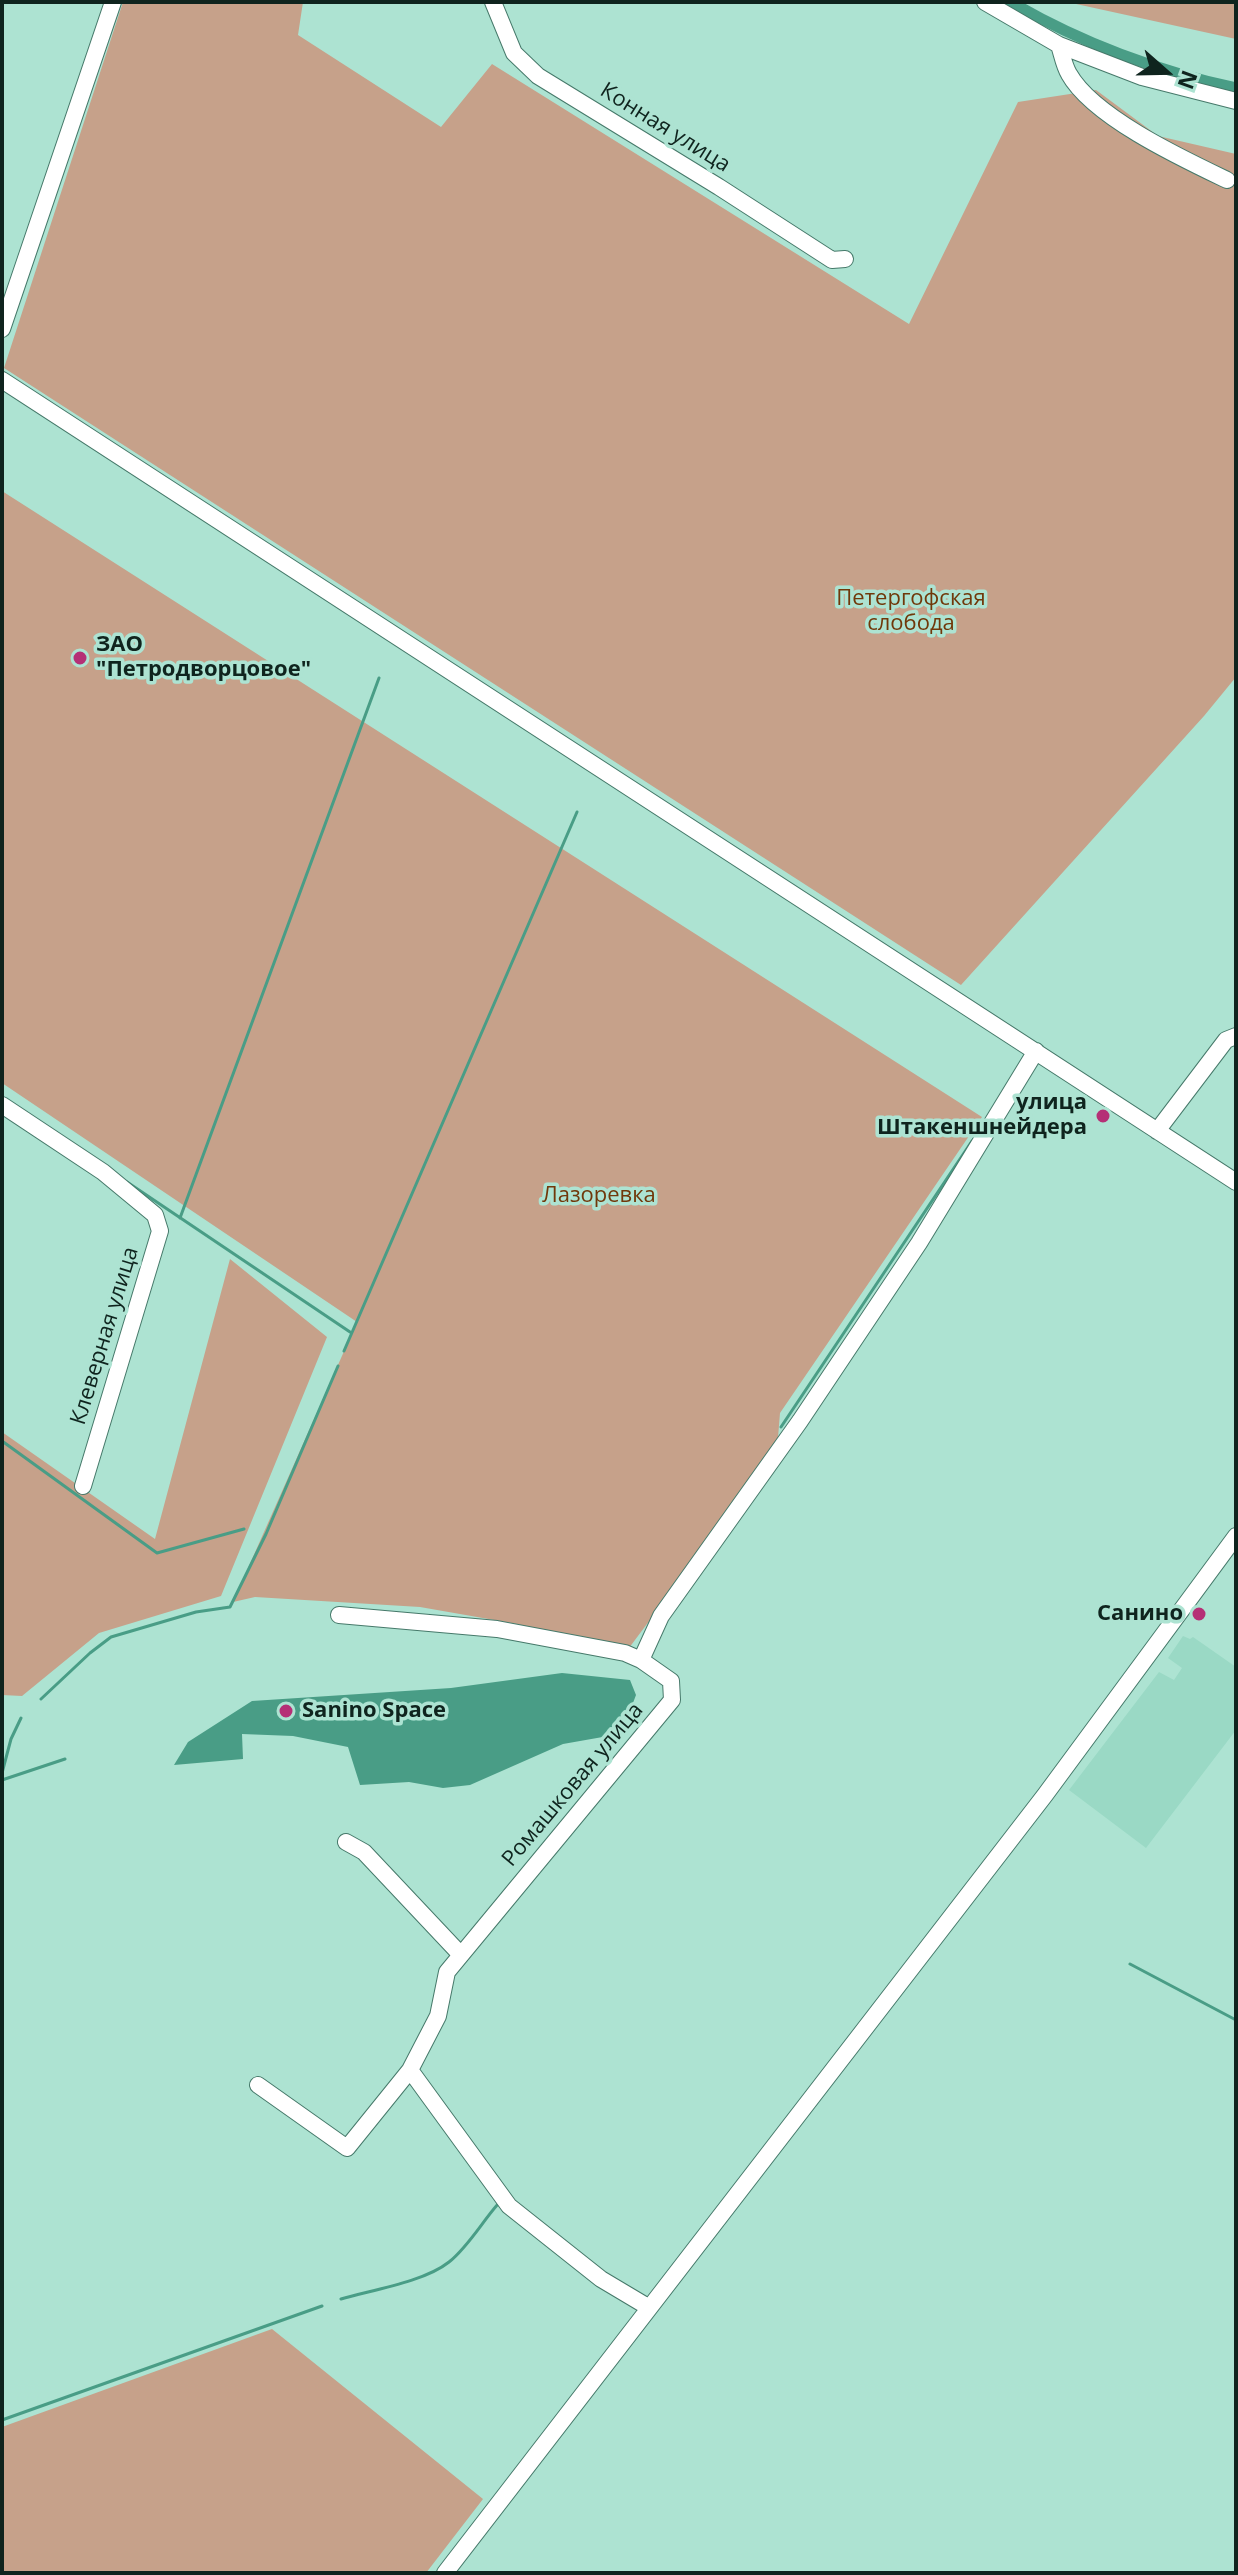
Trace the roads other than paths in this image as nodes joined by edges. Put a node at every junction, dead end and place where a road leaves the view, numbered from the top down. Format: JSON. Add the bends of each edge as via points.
{"nodes":[{"id":1,"x":113,"y":2,"type":"edge"},
{"id":2,"x":493,"y":2,"type":"edge"},
{"id":3,"x":985,"y":2,"type":"edge"},
{"id":4,"x":1059,"y":45,"type":"junction"},
{"id":5,"x":1236,"y":101,"type":"edge"},
{"id":6,"x":1227,"y":180,"type":"dead end"},
{"id":7,"x":845,"y":259,"type":"dead end"},
{"id":8,"x":2,"y":329,"type":"edge"},
{"id":9,"x":2,"y":380,"type":"edge"},
{"id":10,"x":1227,"y":1042,"type":"edge"},
{"id":11,"x":1036,"y":1051,"type":"junction"},
{"id":12,"x":2,"y":1105,"type":"edge"},
{"id":13,"x":1157,"y":1131,"type":"junction"},
{"id":14,"x":1236,"y":1182,"type":"edge"},
{"id":15,"x":83,"y":1486,"type":"dead end"},
{"id":16,"x":1236,"y":1536,"type":"edge"},
{"id":17,"x":339,"y":1615,"type":"dead end"},
{"id":18,"x":641,"y":1660,"type":"junction"},
{"id":19,"x":346,"y":1842,"type":"dead end"},
{"id":20,"x":461,"y":1955,"type":"junction"},
{"id":21,"x":410,"y":2070,"type":"junction"},
{"id":22,"x":258,"y":2085,"type":"dead end"},
{"id":23,"x":648,"y":2307,"type":"junction"},
{"id":24,"x":445,"y":2573,"type":"edge"}],
"edges":[{"from":1,"to":8,"type":"street"},
{"from":2,"to":7,"type":"street","name":"Конная улица","via":[[514,53],[538,76],[832,260]]},
{"from":3,"to":4,"type":"street"},
{"from":4,"to":5,"type":"street","via":[[1142,77]]},
{"from":4,"to":6,"type":"street","via":[[1069,75],[1098,106],[1160,148]]},
{"from":9,"to":11,"type":"street"},
{"from":10,"to":13,"type":"street"},
{"from":11,"to":13,"type":"street"},
{"from":11,"to":18,"type":"street","via":[[919,1243],[661,1616]]},
{"from":12,"to":15,"type":"street","name":"Клеверная улица","via":[[103,1172],[155,1215],[160,1231]]},
{"from":13,"to":14,"type":"street"},
{"from":16,"to":23,"type":"street","via":[[1045,1795]]},
{"from":17,"to":18,"type":"street","name":"Ромашковая улица","via":[[497,1629]]},
{"from":18,"to":20,"type":"street","name":"Ромашковая улица","via":[[671,1681],[672,1700]]},
{"from":19,"to":20,"type":"street","via":[[364,1852]]},
{"from":20,"to":21,"type":"street","name":"Ромашковая улица","via":[[447,1972],[438,2016]]},
{"from":21,"to":22,"type":"street","name":"Ромашковая улица","via":[[347,2148]]},
{"from":21,"to":23,"type":"street","via":[[509,2206],[601,2279]]},
{"from":23,"to":24,"type":"street"}]}
